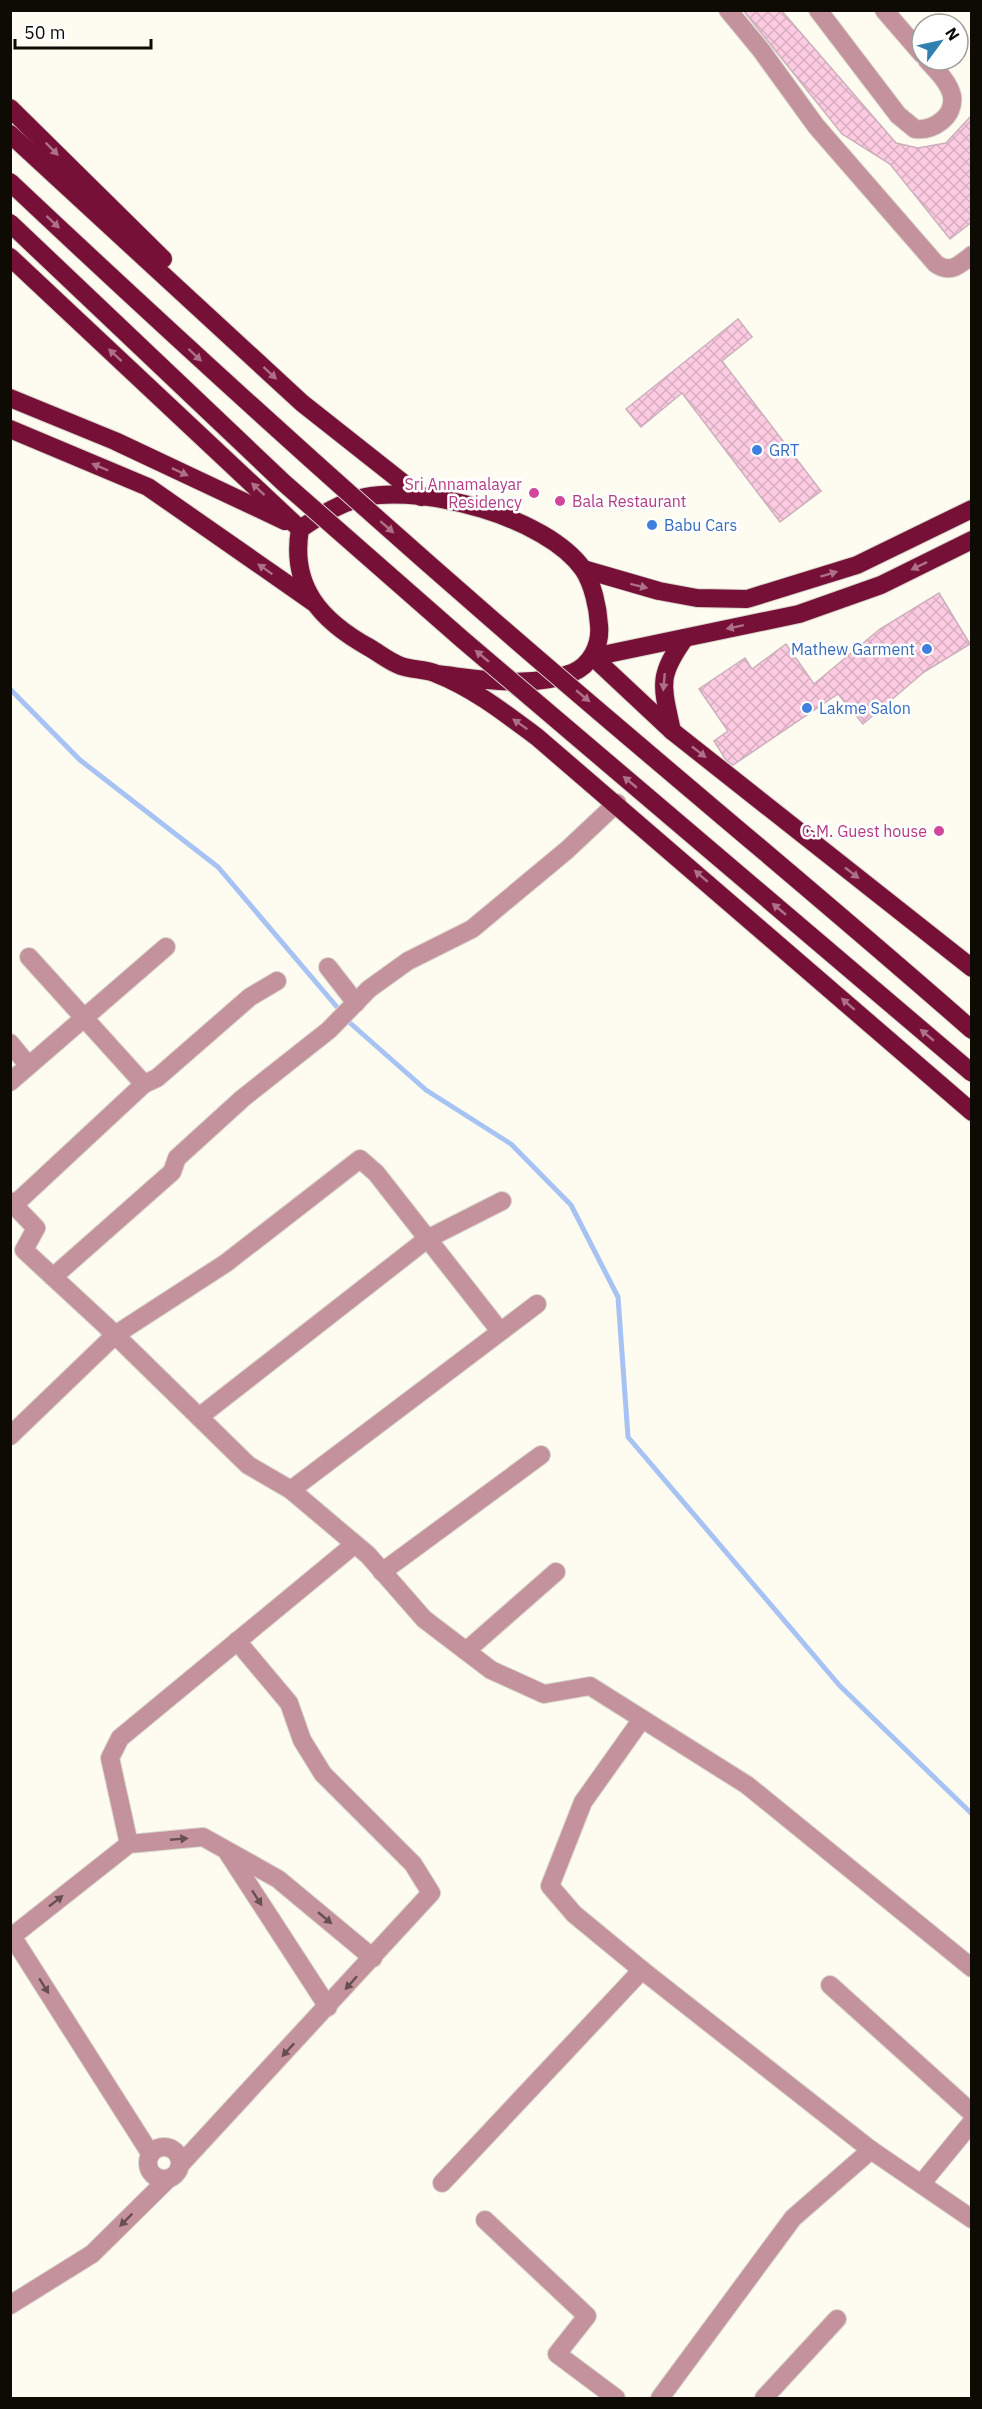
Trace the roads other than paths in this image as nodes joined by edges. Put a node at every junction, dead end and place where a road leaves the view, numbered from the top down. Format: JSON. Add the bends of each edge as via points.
{"nodes":[{"id":1,"x":728,"y":10,"type":"edge"},
{"id":2,"x":818,"y":10,"type":"edge"},
{"id":3,"x":884,"y":10,"type":"edge"},
{"id":4,"x":910,"y":40,"type":"edge"},
{"id":5,"x":937,"y":72,"type":"edge"},
{"id":6,"x":10,"y":108,"type":"edge"},
{"id":7,"x":10,"y":134,"type":"edge"},
{"id":8,"x":10,"y":182,"type":"edge"},
{"id":9,"x":10,"y":224,"type":"edge"},
{"id":10,"x":972,"y":255,"type":"edge"},
{"id":11,"x":10,"y":257,"type":"edge"},
{"id":12,"x":240,"y":345,"type":"junction"},
{"id":13,"x":11,"y":398,"type":"edge"},
{"id":14,"x":10,"y":429,"type":"edge"},
{"id":15,"x":421,"y":497,"type":"junction"},
{"id":16,"x":972,"y":509,"type":"edge"},
{"id":17,"x":300,"y":529,"type":"junction"},
{"id":18,"x":972,"y":540,"type":"edge"},
{"id":19,"x":583,"y":569,"type":"junction"},
{"id":20,"x":313,"y":603,"type":"junction"},
{"id":21,"x":685,"y":638,"type":"junction"},
{"id":22,"x":593,"y":657,"type":"junction"},
{"id":23,"x":437,"y":674,"type":"junction"},
{"id":24,"x":672,"y":730,"type":"junction"},
{"id":25,"x":617,"y":803,"type":"junction"},
{"id":26,"x":166,"y":947,"type":"dead end"},
{"id":27,"x":29,"y":957,"type":"dead end"},
{"id":28,"x":328,"y":967,"type":"dead end"},
{"id":29,"x":972,"y":968,"type":"edge"},
{"id":30,"x":277,"y":981,"type":"dead end"},
{"id":31,"x":356,"y":1003,"type":"junction"},
{"id":32,"x":84,"y":1016,"type":"junction"},
{"id":33,"x":972,"y":1030,"type":"edge"},
{"id":34,"x":10,"y":1043,"type":"edge"},
{"id":35,"x":28,"y":1065,"type":"junction"},
{"id":36,"x":972,"y":1073,"type":"edge"},
{"id":37,"x":10,"y":1082,"type":"edge"},
{"id":38,"x":144,"y":1084,"type":"junction"},
{"id":39,"x":972,"y":1112,"type":"edge"},
{"id":40,"x":502,"y":1202,"type":"dead end"},
{"id":41,"x":12,"y":1203,"type":"edge"},
{"id":42,"x":427,"y":1239,"type":"junction"},
{"id":43,"x":17,"y":1256,"type":"edge"},
{"id":44,"x":53,"y":1277,"type":"junction"},
{"id":45,"x":537,"y":1304,"type":"dead end"},
{"id":46,"x":501,"y":1331,"type":"junction"},
{"id":47,"x":115,"y":1335,"type":"junction"},
{"id":48,"x":199,"y":1417,"type":"junction"},
{"id":49,"x":10,"y":1436,"type":"edge"},
{"id":50,"x":541,"y":1455,"type":"dead end"},
{"id":51,"x":291,"y":1490,"type":"junction"},
{"id":52,"x":355,"y":1544,"type":"junction"},
{"id":53,"x":382,"y":1572,"type":"junction"},
{"id":54,"x":556,"y":1572,"type":"dead end"},
{"id":55,"x":237,"y":1641,"type":"junction"},
{"id":56,"x":466,"y":1651,"type":"junction"},
{"id":57,"x":642,"y":1719,"type":"junction"},
{"id":58,"x":129,"y":1844,"type":"junction"},
{"id":59,"x":226,"y":1849,"type":"junction"},
{"id":60,"x":11,"y":1937,"type":"edge"},
{"id":61,"x":373,"y":1958,"type":"junction"},
{"id":62,"x":972,"y":1968,"type":"edge"},
{"id":63,"x":642,"y":1970,"type":"junction"},
{"id":64,"x":830,"y":1985,"type":"dead end"},
{"id":65,"x":328,"y":2007,"type":"junction"},
{"id":66,"x":972,"y":2113,"type":"edge"},
{"id":67,"x":972,"y":2122,"type":"edge"},
{"id":68,"x":871,"y":2150,"type":"junction"},
{"id":69,"x":150,"y":2153,"type":"junction"},
{"id":70,"x":174,"y":2172,"type":"junction"},
{"id":71,"x":442,"y":2183,"type":"dead end"},
{"id":72,"x":922,"y":2183,"type":"junction"},
{"id":73,"x":972,"y":2219,"type":"edge"},
{"id":74,"x":485,"y":2220,"type":"dead end"},
{"id":75,"x":10,"y":2305,"type":"edge"},
{"id":76,"x":837,"y":2319,"type":"dead end"},
{"id":77,"x":616,"y":2398,"type":"edge"},
{"id":78,"x":660,"y":2398,"type":"edge"},
{"id":79,"x":764,"y":2398,"type":"edge"}],
"edges":[{"from":1,"to":10,"type":"street","via":[[816,126],[936,264],[952,269]]},
{"from":2,"to":5,"type":"street","via":[[898,115],[915,129],[934,127],[948,114],[952,104],[947,84]]},
{"from":3,"to":4,"type":"street"},
{"from":6,"to":12,"type":"highway","one_way":true,"via":[[156,251]]},
{"from":7,"to":12,"type":"highway"},
{"from":8,"to":33,"type":"highway","one_way":true,"bridge":true,"via":[[301,452]]},
{"from":36,"to":9,"type":"highway","one_way":true,"bridge":true,"via":[[284,483]]},
{"from":17,"to":11,"type":"highway","one_way":true},
{"from":12,"to":15,"type":"highway","one_way":true,"via":[[302,403]]},
{"from":13,"to":17,"type":"highway","one_way":true,"via":[[115,441]]},
{"from":20,"to":14,"type":"highway","one_way":true,"via":[[148,487]]},
{"from":15,"to":17,"type":"highway","via":[[366,497],[330,509]]},
{"from":15,"to":19,"type":"highway","via":[[485,509],[524,523],[556,544]]},
{"from":19,"to":16,"type":"highway","one_way":true,"via":[[697,598],[747,599],[857,565]]},
{"from":17,"to":20,"type":"highway","via":[[296,553]]},
{"from":18,"to":21,"type":"highway","one_way":true,"via":[[881,585],[799,614]]},
{"from":19,"to":22,"type":"highway","via":[[598,608],[600,634]]},
{"from":20,"to":23,"type":"highway","via":[[352,638],[401,666]]},
{"from":21,"to":22,"type":"highway"},
{"from":21,"to":24,"type":"highway","one_way":true,"via":[[668,662],[663,677]]},
{"from":22,"to":23,"type":"highway","via":[[574,672],[546,680],[494,681]]},
{"from":22,"to":24,"type":"highway"},
{"from":25,"to":23,"type":"highway","one_way":true,"via":[[528,730]]},
{"from":24,"to":29,"type":"highway","one_way":true},
{"from":25,"to":31,"type":"street","via":[[472,929],[408,961]]},
{"from":39,"to":25,"type":"highway","one_way":true},
{"from":26,"to":32,"type":"street"},
{"from":27,"to":32,"type":"street"},
{"from":28,"to":31,"type":"street"},
{"from":30,"to":38,"type":"street","via":[[250,997],[157,1078]]},
{"from":31,"to":44,"type":"street","via":[[329,1030],[243,1098],[177,1158],[172,1172]]},
{"from":32,"to":35,"type":"street"},
{"from":32,"to":38,"type":"street"},
{"from":34,"to":35,"type":"street"},
{"from":35,"to":37,"type":"street"},
{"from":38,"to":41,"type":"street"},
{"from":40,"to":42,"type":"street"},
{"from":41,"to":43,"type":"street","via":[[36,1228]]},
{"from":42,"to":46,"type":"street"},
{"from":42,"to":47,"type":"street","via":[[376,1173],[360,1160],[226,1263]]},
{"from":42,"to":48,"type":"street"},
{"from":43,"to":44,"type":"street"},
{"from":44,"to":47,"type":"street"},
{"from":45,"to":46,"type":"street"},
{"from":46,"to":51,"type":"street"},
{"from":47,"to":48,"type":"street"},
{"from":47,"to":49,"type":"street"},
{"from":48,"to":51,"type":"street","via":[[248,1465]]},
{"from":50,"to":53,"type":"street"},
{"from":51,"to":52,"type":"street"},
{"from":52,"to":53,"type":"street"},
{"from":52,"to":55,"type":"street"},
{"from":53,"to":56,"type":"street","via":[[424,1619]]},
{"from":54,"to":56,"type":"street"},
{"from":55,"to":58,"type":"street","via":[[120,1738],[110,1758]]},
{"from":55,"to":61,"type":"street","via":[[289,1703],[302,1740],[323,1774],[413,1864],[431,1893]]},
{"from":56,"to":57,"type":"street","via":[[490,1670],[544,1694],[590,1686]]},
{"from":57,"to":62,"type":"street","via":[[747,1785]]},
{"from":57,"to":63,"type":"street","via":[[584,1802],[550,1886],[574,1914]]},
{"from":58,"to":59,"type":"street","one_way":true,"via":[[203,1837]]},
{"from":60,"to":58,"type":"street","one_way":true},
{"from":59,"to":61,"type":"street","one_way":true,"via":[[278,1878]]},
{"from":59,"to":65,"type":"street","one_way":true},
{"from":60,"to":69,"type":"street","one_way":true},
{"from":61,"to":65,"type":"street","one_way":true},
{"from":63,"to":68,"type":"street"},
{"from":63,"to":71,"type":"street"},
{"from":64,"to":66,"type":"street"},
{"from":65,"to":70,"type":"street","one_way":true},
{"from":67,"to":72,"type":"street"},
{"from":68,"to":72,"type":"street"},
{"from":68,"to":78,"type":"street","via":[[793,2218]]},
{"from":69,"to":70,"type":"street","via":[[147,2164],[151,2174],[161,2179]]},
{"from":69,"to":70,"type":"street","via":[[159,2147],[170,2148],[178,2155]]},
{"from":70,"to":75,"type":"street","one_way":true,"via":[[92,2254]]},
{"from":72,"to":73,"type":"street"},
{"from":74,"to":77,"type":"street","via":[[587,2316],[558,2354]]},
{"from":76,"to":79,"type":"street"}]}
